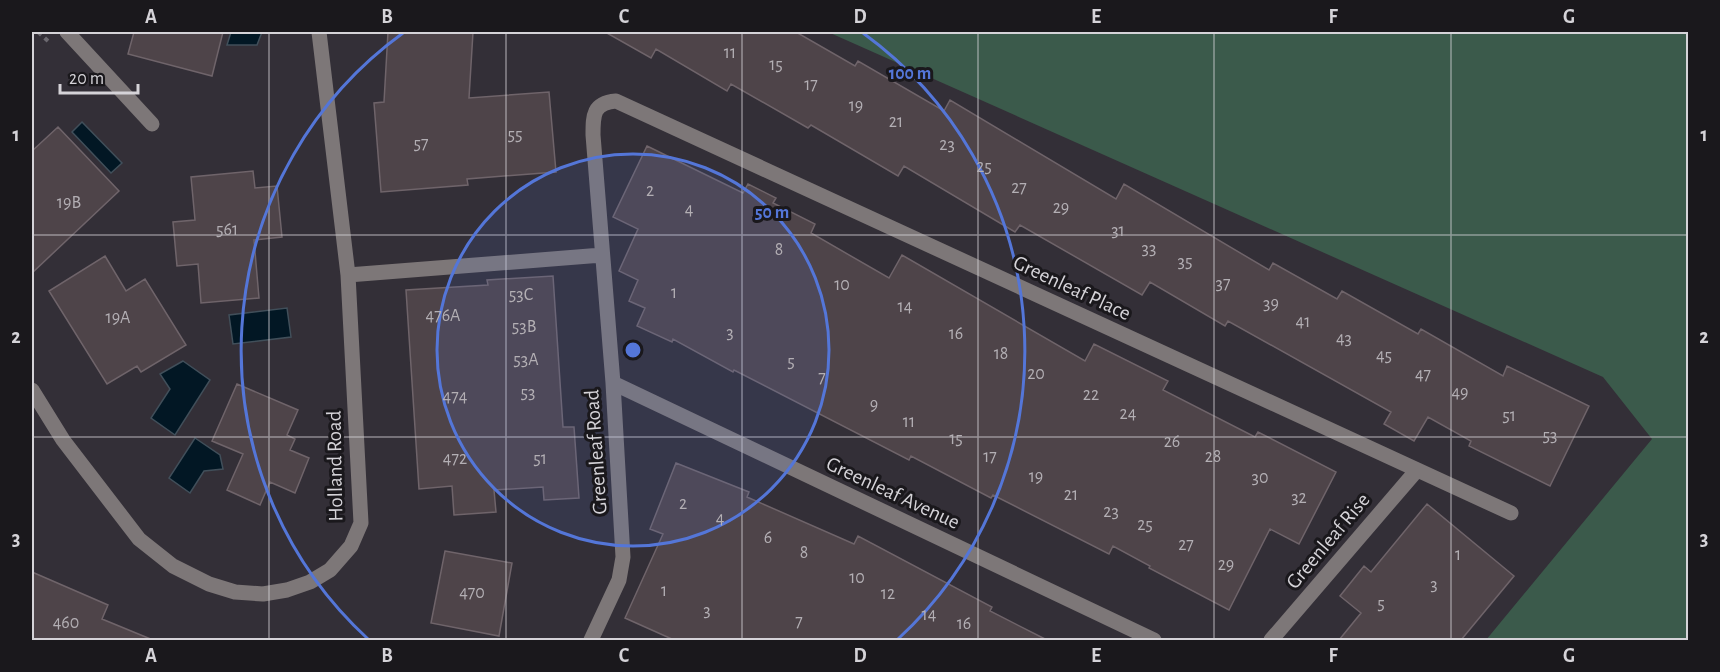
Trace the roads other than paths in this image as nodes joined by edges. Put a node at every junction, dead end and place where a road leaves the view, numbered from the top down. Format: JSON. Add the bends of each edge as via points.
{"nodes":[{"id":1,"x":67,"y":32,"type":"edge"},
{"id":2,"x":319,"y":32,"type":"edge"},
{"id":3,"x":616,"y":101,"type":"joint"},
{"id":4,"x":152,"y":124,"type":"dead end"},
{"id":5,"x":602,"y":255,"type":"junction"},
{"id":6,"x":348,"y":275,"type":"junction"},
{"id":7,"x":613,"y":383,"type":"junction"},
{"id":8,"x":32,"y":390,"type":"edge"},
{"id":9,"x":1417,"y":470,"type":"junction"},
{"id":10,"x":1511,"y":513,"type":"dead end"},
{"id":11,"x":591,"y":640,"type":"edge"},
{"id":12,"x":1155,"y":640,"type":"edge"},
{"id":13,"x":1271,"y":640,"type":"edge"}],
"edges":[{"from":1,"to":4,"type":"street"},
{"from":2,"to":6,"type":"street","name":"Holland Road"},
{"from":3,"to":5,"type":"street","name":"Greenleaf Road","via":[[598,107],[593,118]]},
{"from":3,"to":9,"type":"street","name":"Greenleaf Place"},
{"from":5,"to":6,"type":"street"},
{"from":5,"to":7,"type":"street","name":"Greenleaf Road"},
{"from":6,"to":8,"type":"street","name":"Holland Road","via":[[361,523],[351,546],[330,570],[309,582],[263,594],[235,592],[174,566],[139,539],[63,440]]},
{"from":7,"to":11,"type":"street","name":"Greenleaf Road","via":[[623,557],[619,580]]},
{"from":7,"to":12,"type":"street","name":"Greenleaf Avenue"},
{"from":9,"to":10,"type":"street","name":"Greenleaf Place"},
{"from":9,"to":13,"type":"street","name":"Greenleaf Rise"}]}
